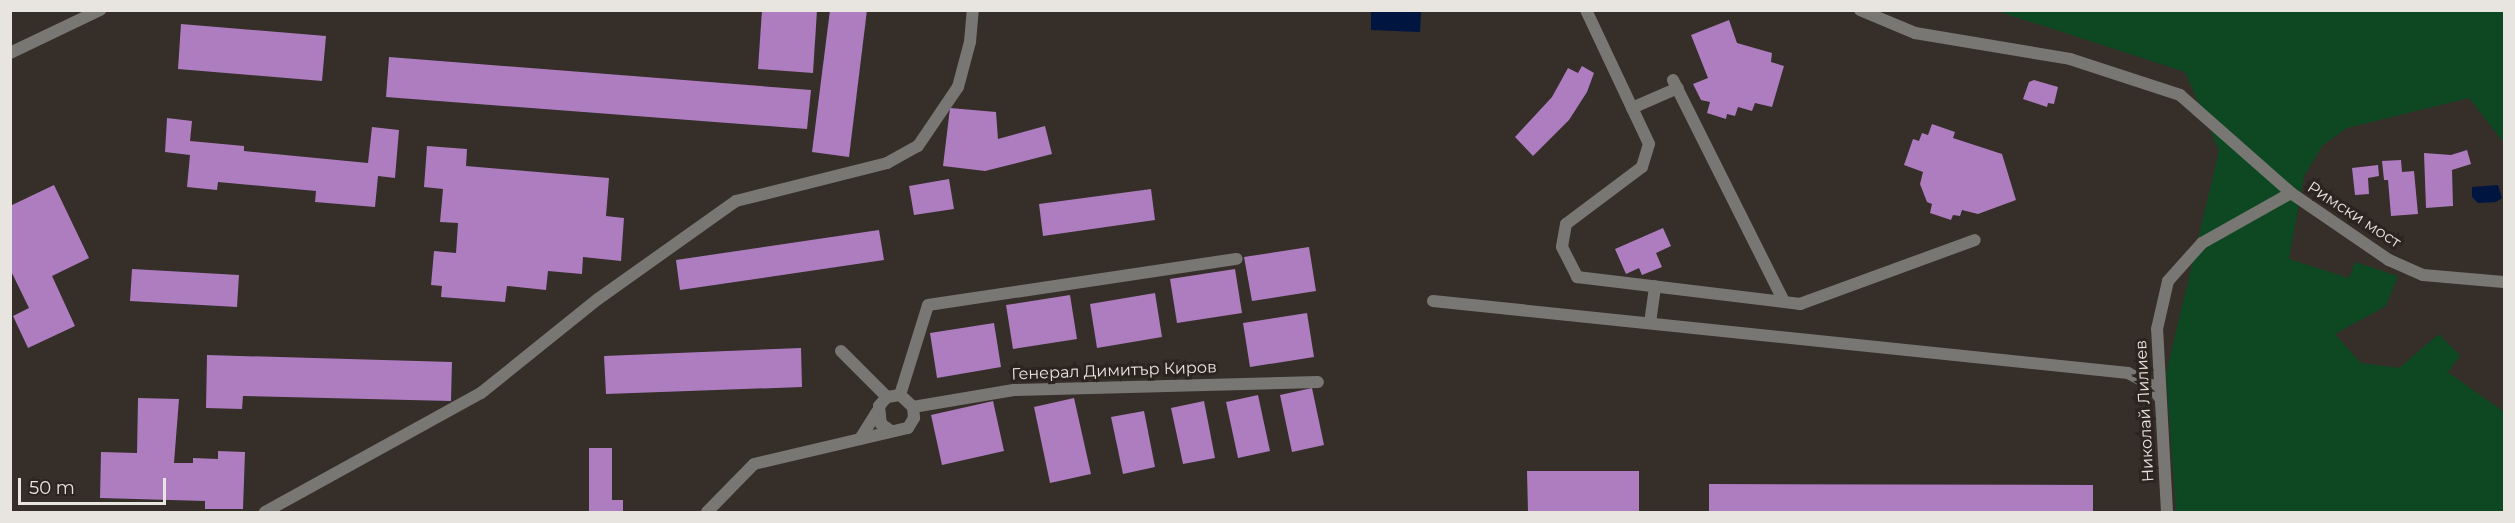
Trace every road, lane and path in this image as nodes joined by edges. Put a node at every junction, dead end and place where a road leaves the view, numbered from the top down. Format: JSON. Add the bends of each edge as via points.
{"nodes":[{"id":1,"x":100,"y":10,"type":"edge"},
{"id":2,"x":973,"y":10,"type":"edge"},
{"id":3,"x":1586,"y":10,"type":"edge"},
{"id":4,"x":1860,"y":10,"type":"edge"},
{"id":5,"x":10,"y":53,"type":"edge"},
{"id":6,"x":1632,"y":108,"type":"junction"},
{"id":7,"x":2291,"y":193,"type":"junction"},
{"id":8,"x":1975,"y":240,"type":"dead end"},
{"id":9,"x":1237,"y":259,"type":"dead end"},
{"id":10,"x":2505,"y":282,"type":"edge"},
{"id":11,"x":1655,"y":286,"type":"junction"},
{"id":12,"x":1433,"y":300,"type":"dead end"},
{"id":13,"x":1784,"y":302,"type":"junction"},
{"id":14,"x":1650,"y":323,"type":"junction"},
{"id":15,"x":841,"y":351,"type":"dead end"},
{"id":16,"x":1318,"y":382,"type":"dead end"},
{"id":17,"x":894,"y":396,"type":"junction"},
{"id":18,"x":2159,"y":396,"type":"junction"},
{"id":19,"x":913,"y":407,"type":"junction"},
{"id":20,"x":878,"y":412,"type":"junction"},
{"id":21,"x":891,"y":431,"type":"junction"},
{"id":22,"x":860,"y":439,"type":"junction"},
{"id":23,"x":265,"y":513,"type":"edge"},
{"id":24,"x":707,"y":513,"type":"edge"},
{"id":25,"x":2167,"y":513,"type":"edge"}],
"edges":[{"from":1,"to":5,"type":"street"},
{"from":2,"to":23,"type":"street","via":[[970,42],[958,87],[918,146],[888,163],[735,201],[598,299],[481,393]]},
{"from":3,"to":6,"type":"street"},
{"from":4,"to":7,"type":"street","name":"Римски мост","via":[[1915,33],[2070,59],[2180,95]]},
{"from":6,"to":11,"type":"street","via":[[1649,144],[1642,167],[1566,224],[1562,248],[1577,277]]},
{"from":6,"to":13,"type":"street","via":[[1676,84]]},
{"from":7,"to":10,"type":"street","name":"Римски мост","via":[[2389,260],[2423,274]]},
{"from":7,"to":18,"type":"street","name":"Николай Лилиев","via":[[2202,243],[2168,281],[2157,329]]},
{"from":8,"to":13,"type":"street","via":[[1800,304]]},
{"from":9,"to":17,"type":"street","via":[[928,305]]},
{"from":11,"to":13,"type":"street"},
{"from":11,"to":14,"type":"street"},
{"from":12,"to":14,"type":"street"},
{"from":14,"to":18,"type":"street","via":[[2128,373],[2151,384]]},
{"from":15,"to":17,"type":"street"},
{"from":16,"to":19,"type":"street","name":"Генерал Димитър Киров","via":[[1014,390]]},
{"from":17,"to":19,"type":"street"},
{"from":17,"to":20,"type":"street"},
{"from":18,"to":25,"type":"street","name":"Николай Лилиев"},
{"from":19,"to":21,"type":"street","via":[[914,418],[908,428]]},
{"from":20,"to":21,"type":"street","via":[[881,424]]},
{"from":20,"to":22,"type":"street"},
{"from":21,"to":22,"type":"street"},
{"from":22,"to":24,"type":"street","via":[[754,464]]}]}
